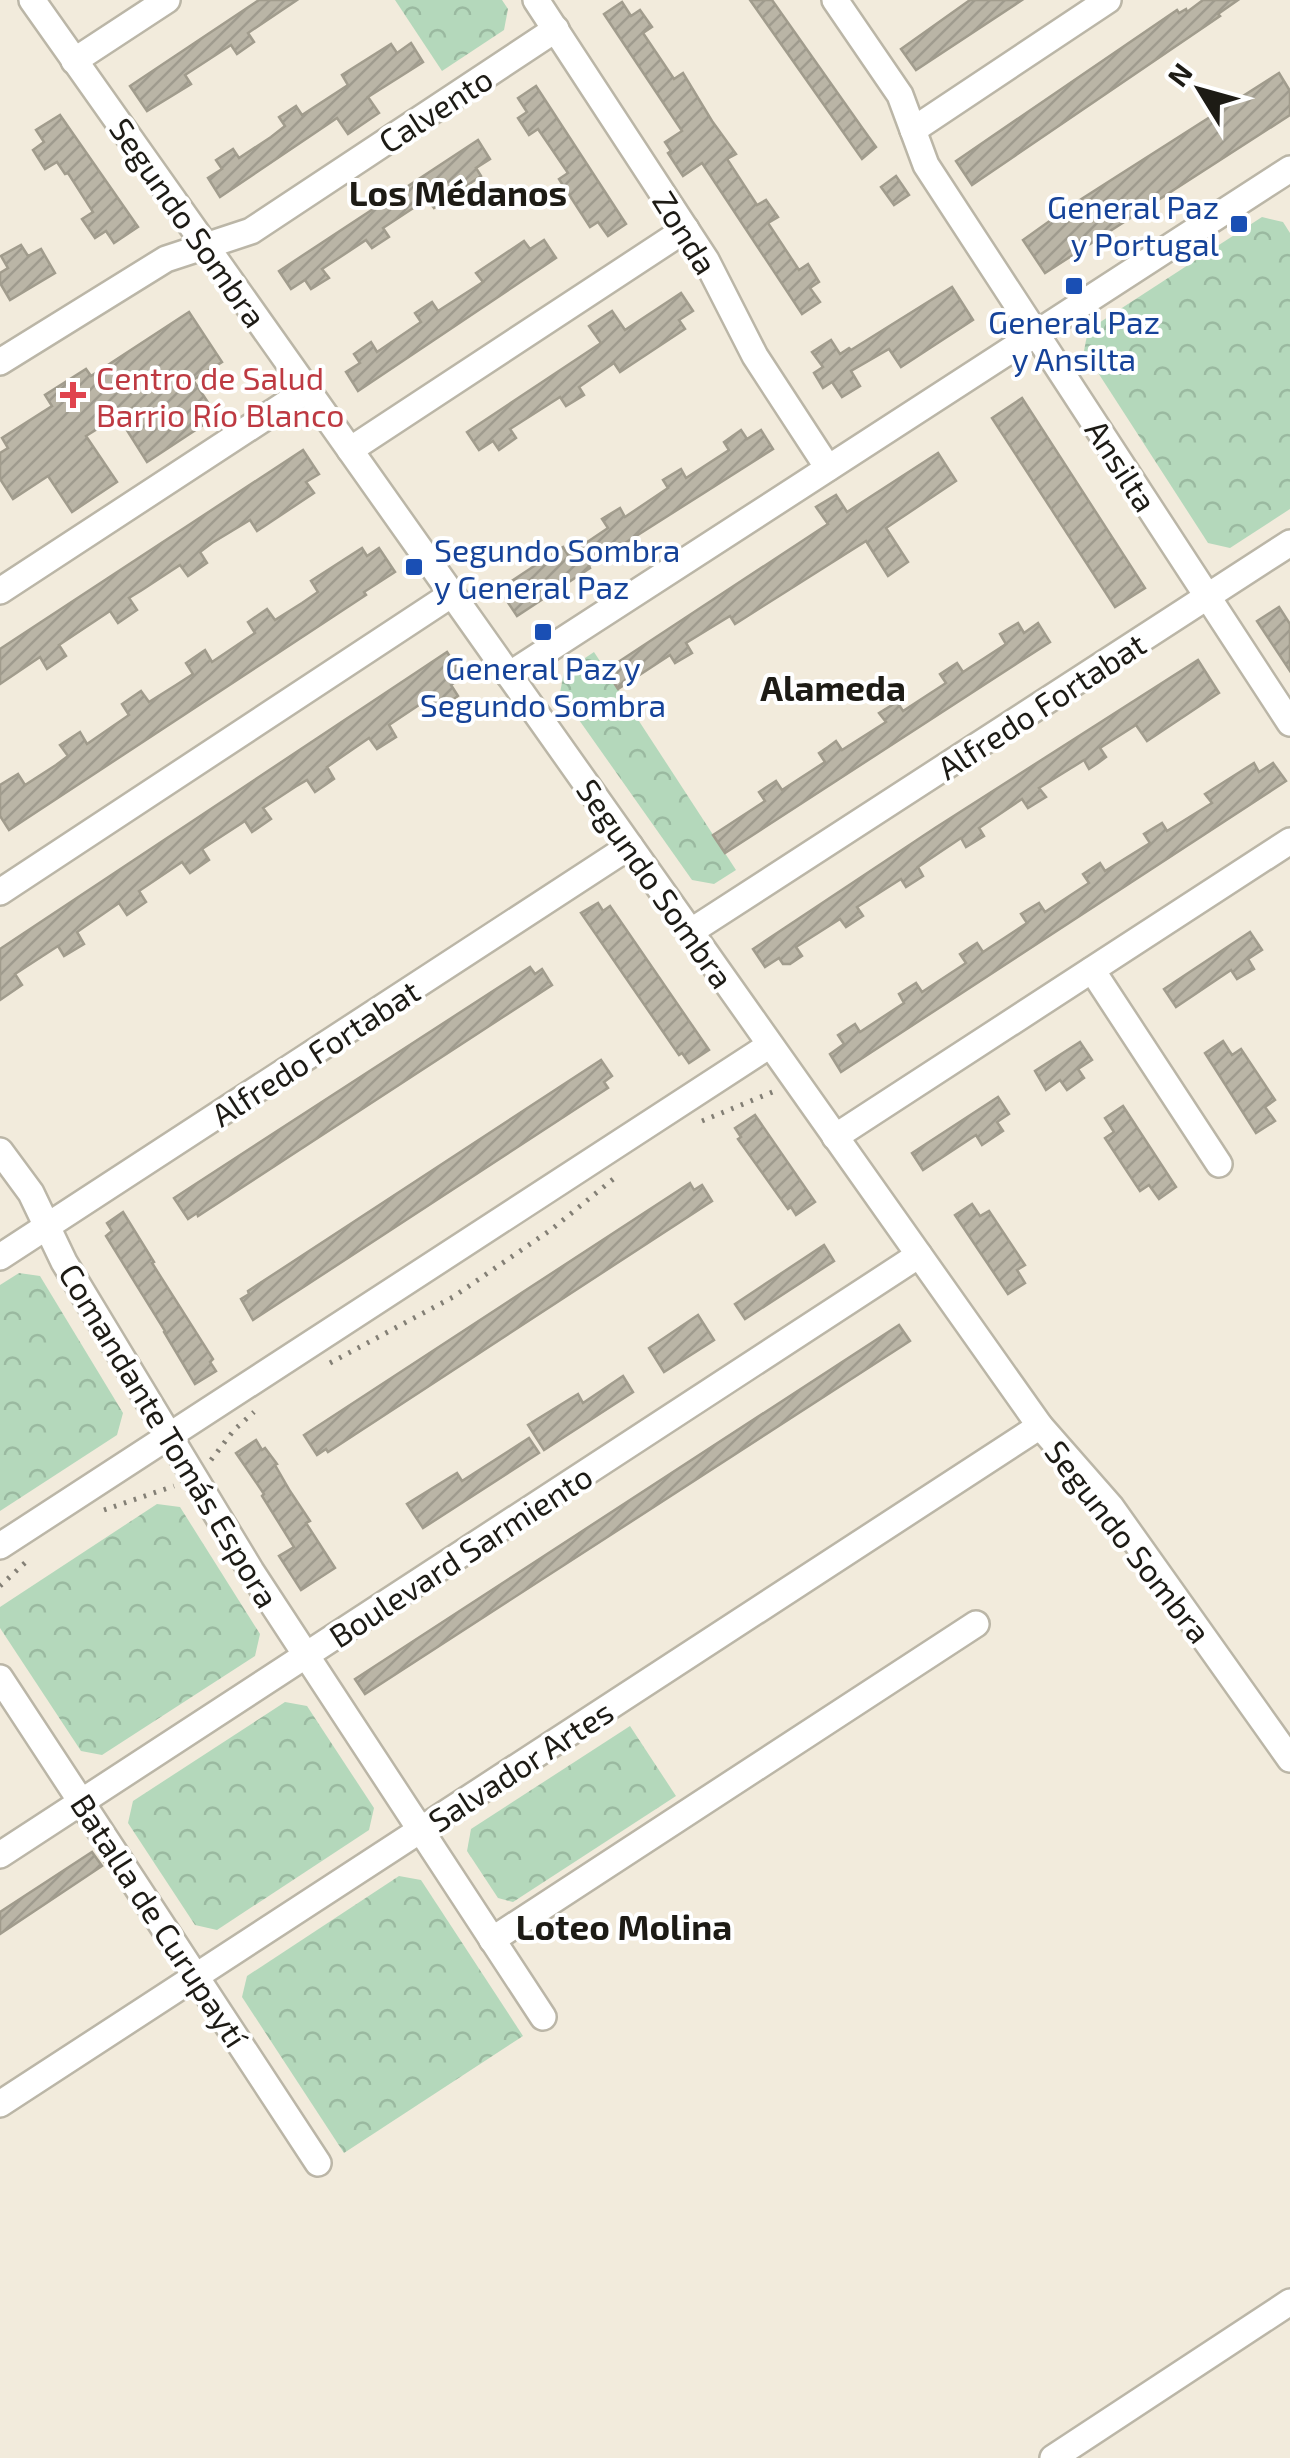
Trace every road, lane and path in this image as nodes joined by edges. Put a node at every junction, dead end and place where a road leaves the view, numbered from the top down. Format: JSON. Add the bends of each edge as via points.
{"nodes":[{"id":1,"x":32,"y":0,"type":"edge"},
{"id":2,"x":167,"y":0,"type":"edge"},
{"id":3,"x":536,"y":0,"type":"edge"},
{"id":4,"x":835,"y":0,"type":"edge"},
{"id":5,"x":1108,"y":0,"type":"edge"},
{"id":6,"x":556,"y":29,"type":"junction"},
{"id":7,"x":74,"y":61,"type":"junction"},
{"id":8,"x":913,"y":130,"type":"junction"},
{"id":9,"x":1288,"y":176,"type":"edge"},
{"id":10,"x":686,"y":229,"type":"junction"},
{"id":11,"x":205,"y":246,"type":"junction"},
{"id":12,"x":1036,"y":334,"type":"junction"},
{"id":13,"x":0,"y":362,"type":"edge"},
{"id":14,"x":307,"y":390,"type":"junction"},
{"id":15,"x":350,"y":450,"type":"junction"},
{"id":16,"x":828,"y":468,"type":"junction"},
{"id":17,"x":1290,"y":543,"type":"edge"},
{"id":18,"x":0,"y":591,"type":"edge"},
{"id":19,"x":452,"y":594,"type":"junction"},
{"id":20,"x":1208,"y":596,"type":"junction"},
{"id":21,"x":509,"y":675,"type":"junction"},
{"id":22,"x":1290,"y":723,"type":"edge"},
{"id":23,"x":1290,"y":842,"type":"edge"},
{"id":24,"x":630,"y":846,"type":"junction"},
{"id":25,"x":0,"y":892,"type":"edge"},
{"id":26,"x":690,"y":932,"type":"junction"},
{"id":27,"x":1092,"y":970,"type":"junction"},
{"id":28,"x":770,"y":1044,"type":"junction"},
{"id":29,"x":794,"y":1078,"type":"junction"},
{"id":30,"x":694,"y":1125,"type":"dead end"},
{"id":31,"x":836,"y":1137,"type":"junction"},
{"id":32,"x":0,"y":1151,"type":"edge"},
{"id":33,"x":1218,"y":1164,"type":"dead end"},
{"id":34,"x":623,"y":1172,"type":"dead end"},
{"id":35,"x":47,"y":1227,"type":"junction"},
{"id":36,"x":919,"y":1255,"type":"junction"},
{"id":37,"x":0,"y":1257,"type":"edge"},
{"id":38,"x":319,"y":1369,"type":"dead end"},
{"id":39,"x":262,"y":1406,"type":"dead end"},
{"id":40,"x":1040,"y":1426,"type":"junction"},
{"id":41,"x":169,"y":1436,"type":"junction"},
{"id":42,"x":193,"y":1474,"type":"junction"},
{"id":43,"x":95,"y":1515,"type":"dead end"},
{"id":44,"x":0,"y":1546,"type":"edge"},
{"id":45,"x":40,"y":1550,"type":"dead end"},
{"id":46,"x":0,"y":1586,"type":"edge"},
{"id":47,"x":976,"y":1624,"type":"dead end"},
{"id":48,"x":306,"y":1655,"type":"junction"},
{"id":49,"x":0,"y":1678,"type":"edge"},
{"id":50,"x":1290,"y":1759,"type":"edge"},
{"id":51,"x":82,"y":1802,"type":"junction"},
{"id":52,"x":420,"y":1830,"type":"junction"},
{"id":53,"x":0,"y":1856,"type":"edge"},
{"id":54,"x":492,"y":1940,"type":"junction"},
{"id":55,"x":196,"y":1976,"type":"junction"},
{"id":56,"x":543,"y":2017,"type":"dead end"},
{"id":57,"x":0,"y":2104,"type":"edge"},
{"id":58,"x":318,"y":2163,"type":"dead end"},
{"id":59,"x":1290,"y":2302,"type":"edge"},
{"id":60,"x":1053,"y":2458,"type":"edge"}],
"edges":[{"from":1,"to":7,"type":"street","name":"Segundo Sombra"},
{"from":2,"to":7,"type":"street"},
{"from":3,"to":6,"type":"street","name":"Zonda"},
{"from":4,"to":8,"type":"street","name":"Ansilta","via":[[900,96]]},
{"from":5,"to":8,"type":"street"},
{"from":6,"to":10,"type":"street","name":"Zonda"},
{"from":6,"to":11,"type":"street","name":"Calvento","via":[[251,230]]},
{"from":7,"to":11,"type":"street","name":"Segundo Sombra"},
{"from":8,"to":12,"type":"street","name":"Ansilta","via":[[926,165]]},
{"from":9,"to":12,"type":"street"},
{"from":10,"to":15,"type":"street"},
{"from":10,"to":16,"type":"street","name":"Zonda","via":[[755,356]]},
{"from":11,"to":13,"type":"street","name":"Calvento","via":[[166,259]]},
{"from":11,"to":14,"type":"street","name":"Segundo Sombra"},
{"from":12,"to":16,"type":"street"},
{"from":12,"to":20,"type":"street","name":"Ansilta"},
{"from":14,"to":15,"type":"street","name":"Segundo Sombra"},
{"from":14,"to":18,"type":"street"},
{"from":15,"to":19,"type":"street","name":"Segundo Sombra"},
{"from":16,"to":21,"type":"street"},
{"from":17,"to":20,"type":"street","name":"Alfredo Fortabat"},
{"from":19,"to":21,"type":"street","name":"Segundo Sombra"},
{"from":19,"to":25,"type":"street"},
{"from":20,"to":22,"type":"street","name":"Ansilta"},
{"from":20,"to":26,"type":"street","name":"Alfredo Fortabat"},
{"from":21,"to":24,"type":"street","name":"Segundo Sombra"},
{"from":23,"to":27,"type":"street"},
{"from":24,"to":26,"type":"street","name":"Segundo Sombra"},
{"from":24,"to":35,"type":"street","name":"Alfredo Fortabat"},
{"from":26,"to":28,"type":"street","name":"Segundo Sombra"},
{"from":27,"to":31,"type":"street"},
{"from":27,"to":33,"type":"street"},
{"from":28,"to":29,"type":"street","name":"Segundo Sombra"},
{"from":28,"to":41,"type":"street"},
{"from":29,"to":30,"type":"path"},
{"from":29,"to":31,"type":"street","name":"Segundo Sombra"},
{"from":31,"to":36,"type":"street","name":"Segundo Sombra"},
{"from":32,"to":35,"type":"street","name":"Comandante Tomás Espora"},
{"from":34,"to":38,"type":"path","via":[[452,1298]]},
{"from":35,"to":37,"type":"street","name":"Alfredo Fortabat"},
{"from":35,"to":41,"type":"street","name":"Comandante Tomás Espora"},
{"from":36,"to":40,"type":"street","name":"Segundo Sombra"},
{"from":36,"to":48,"type":"street","name":"Boulevard Sarmiento"},
{"from":39,"to":42,"type":"path"},
{"from":40,"to":50,"type":"street","name":"Segundo Sombra","via":[[1111,1507]]},
{"from":40,"to":52,"type":"street","name":"Salvador Artes"},
{"from":41,"to":42,"type":"street","name":"Comandante Tomás Espora"},
{"from":41,"to":44,"type":"street"},
{"from":42,"to":43,"type":"path"},
{"from":42,"to":48,"type":"street","name":"Comandante Tomás Espora"},
{"from":45,"to":46,"type":"path"},
{"from":47,"to":54,"type":"street"},
{"from":48,"to":51,"type":"street","name":"Boulevard Sarmiento"},
{"from":48,"to":52,"type":"street","name":"Comandante Tomás Espora"},
{"from":49,"to":51,"type":"street","name":"Batalla de Curupaytí"},
{"from":51,"to":53,"type":"street","name":"Boulevard Sarmiento"},
{"from":51,"to":55,"type":"street","name":"Batalla de Curupaytí"},
{"from":52,"to":54,"type":"street","name":"Comandante Tomás Espora"},
{"from":52,"to":55,"type":"street","name":"Salvador Artes"},
{"from":54,"to":56,"type":"street","name":"Comandante Tomás Espora"},
{"from":55,"to":57,"type":"street","name":"Salvador Artes"},
{"from":55,"to":58,"type":"street","name":"Batalla de Curupaytí"},
{"from":59,"to":60,"type":"street"}]}
